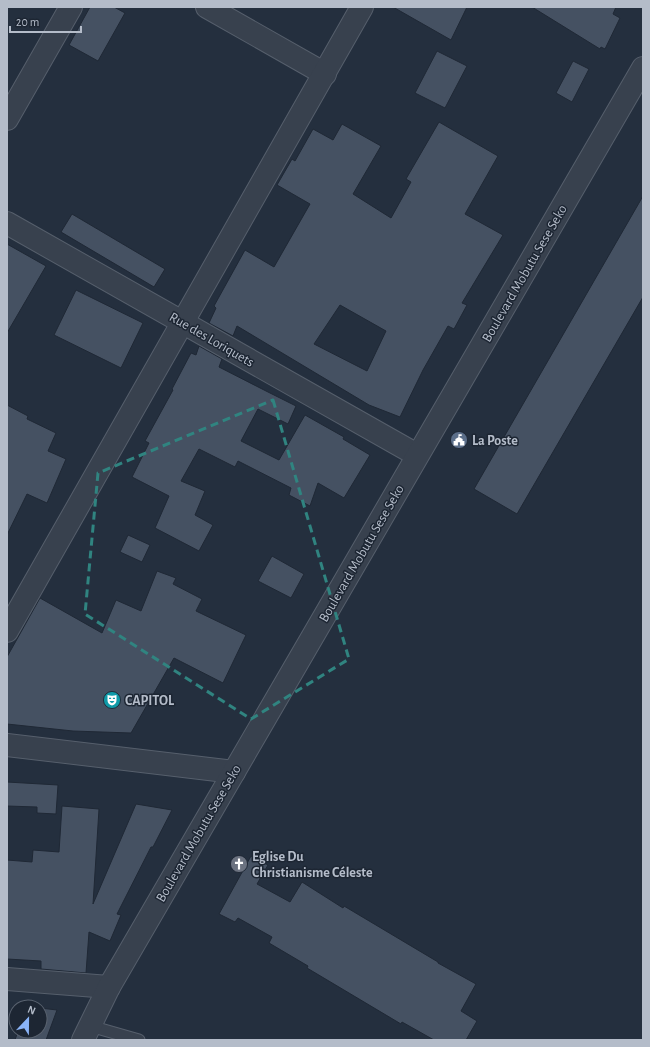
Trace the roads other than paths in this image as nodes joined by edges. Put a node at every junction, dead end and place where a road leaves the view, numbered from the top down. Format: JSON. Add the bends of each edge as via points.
{"nodes":[{"id":1,"x":71,"y":7,"type":"edge"},
{"id":2,"x":207,"y":7,"type":"edge"},
{"id":3,"x":362,"y":7,"type":"edge"},
{"id":4,"x":643,"y":68,"type":"edge"},
{"id":5,"x":325,"y":74,"type":"junction"},
{"id":6,"x":7,"y":119,"type":"edge"},
{"id":7,"x":7,"y":222,"type":"edge"},
{"id":8,"x":183,"y":322,"type":"junction"},
{"id":9,"x":418,"y":455,"type":"junction"},
{"id":10,"x":7,"y":632,"type":"edge"},
{"id":11,"x":7,"y":745,"type":"edge"},
{"id":12,"x":234,"y":772,"type":"junction"},
{"id":13,"x":7,"y":979,"type":"edge"},
{"id":14,"x":109,"y":987,"type":"junction"},
{"id":15,"x":87,"y":1033,"type":"edge"},
{"id":16,"x":139,"y":1040,"type":"edge"}],
"edges":[{"from":1,"to":6,"type":"street"},
{"from":2,"to":5,"type":"street"},
{"from":3,"to":5,"type":"street"},
{"from":4,"to":9,"type":"street","name":"Boulevard Mobutu Sese Seko"},
{"from":5,"to":8,"type":"street"},
{"from":7,"to":8,"type":"street","name":"Rue des Loriquets"},
{"from":8,"to":9,"type":"street","name":"Rue des Loriquets"},
{"from":8,"to":10,"type":"street"},
{"from":9,"to":12,"type":"street","name":"Boulevard Mobutu Sese Seko"},
{"from":11,"to":12,"type":"street"},
{"from":12,"to":14,"type":"street","name":"Boulevard Mobutu Sese Seko"},
{"from":13,"to":14,"type":"street"},
{"from":14,"to":15,"type":"street","name":"Boulevard Mobutu Sese Seko"},
{"from":15,"to":16,"type":"lane"}]}
